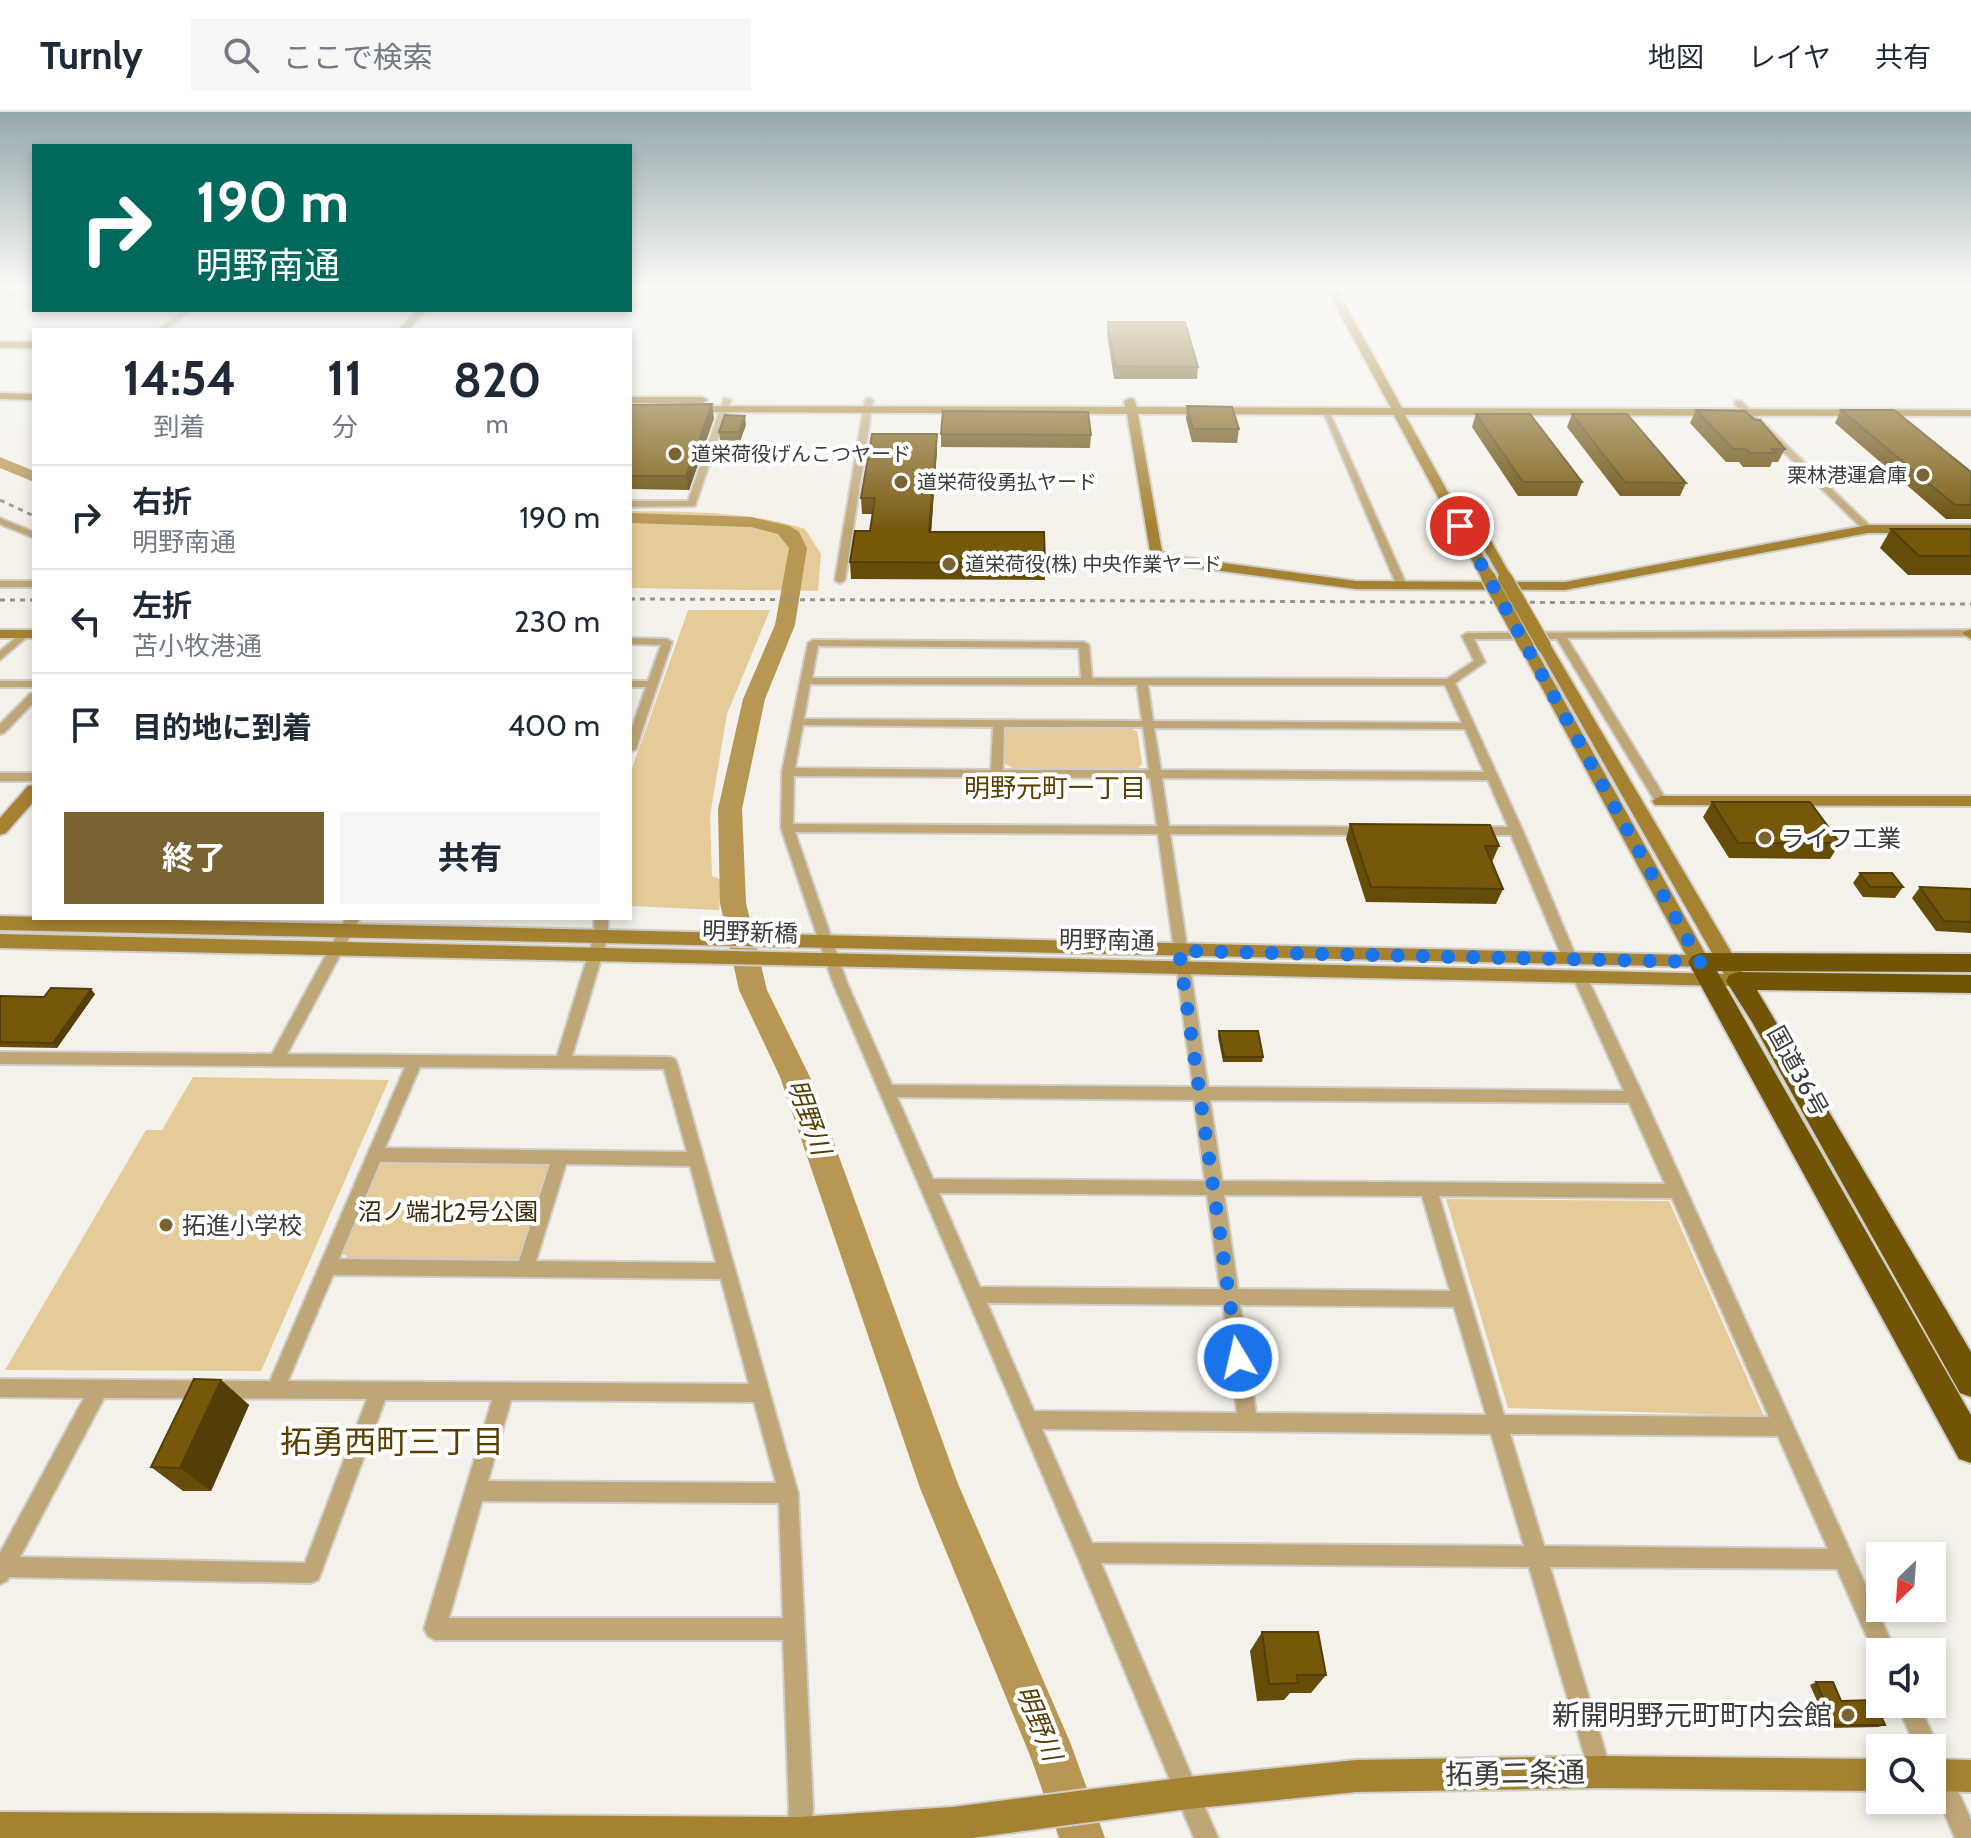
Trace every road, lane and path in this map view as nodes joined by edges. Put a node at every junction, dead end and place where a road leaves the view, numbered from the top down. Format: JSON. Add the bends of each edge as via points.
{"nodes":[{"id":1,"x":1377,"y":369,"type":"edge"},
{"id":2,"x":0,"y":396,"type":"edge"},
{"id":3,"x":32,"y":397,"type":"edge"},
{"id":4,"x":632,"y":400,"type":"edge"},
{"id":5,"x":1738,"y":403,"type":"junction"},
{"id":6,"x":1971,"y":403,"type":"edge"},
{"id":7,"x":725,"y":404,"type":"junction"},
{"id":8,"x":868,"y":405,"type":"junction"},
{"id":9,"x":0,"y":406,"type":"edge"},
{"id":10,"x":32,"y":406,"type":"edge"},
{"id":11,"x":1131,"y":406,"type":"junction"},
{"id":12,"x":1400,"y":408,"type":"junction"},
{"id":13,"x":632,"y":409,"type":"edge"},
{"id":14,"x":1325,"y":411,"type":"junction"},
{"id":15,"x":1748,"y":412,"type":"junction"},
{"id":16,"x":1971,"y":413,"type":"edge"},
{"id":17,"x":632,"y":504,"type":"edge"},
{"id":18,"x":0,"y":521,"type":"edge"},
{"id":19,"x":1868,"y":529,"type":"junction"},
{"id":20,"x":1971,"y":529,"type":"edge"},
{"id":21,"x":32,"y":534,"type":"edge"},
{"id":22,"x":840,"y":580,"type":"dead end"},
{"id":23,"x":0,"y":584,"type":"edge"},
{"id":24,"x":32,"y":584,"type":"edge"},
{"id":25,"x":1402,"y":586,"type":"junction"},
{"id":26,"x":0,"y":634,"type":"edge"},
{"id":27,"x":29,"y":634,"type":"edge"},
{"id":28,"x":1970,"y":634,"type":"edge"},
{"id":29,"x":1560,"y":635,"type":"junction"},
{"id":30,"x":632,"y":641,"type":"edge"},
{"id":31,"x":1535,"y":647,"type":"junction"},
{"id":32,"x":0,"y":657,"type":"edge"},
{"id":33,"x":804,"y":681,"type":"junction"},
{"id":34,"x":1087,"y":681,"type":"junction"},
{"id":35,"x":1142,"y":681,"type":"junction"},
{"id":36,"x":1449,"y":682,"type":"junction"},
{"id":37,"x":0,"y":684,"type":"edge"},
{"id":38,"x":32,"y":684,"type":"edge"},
{"id":39,"x":632,"y":684,"type":"edge"},
{"id":40,"x":652,"y":684,"type":"junction"},
{"id":41,"x":32,"y":698,"type":"edge"},
{"id":42,"x":796,"y":722,"type":"junction"},
{"id":43,"x":999,"y":723,"type":"junction"},
{"id":44,"x":1149,"y":723,"type":"junction"},
{"id":45,"x":1470,"y":726,"type":"junction"},
{"id":46,"x":633,"y":730,"type":"edge"},
{"id":47,"x":0,"y":731,"type":"edge"},
{"id":48,"x":788,"y":772,"type":"junction"},
{"id":49,"x":997,"y":773,"type":"junction"},
{"id":50,"x":1156,"y":775,"type":"junction"},
{"id":51,"x":1492,"y":776,"type":"junction"},
{"id":52,"x":0,"y":777,"type":"edge"},
{"id":53,"x":32,"y":777,"type":"edge"},
{"id":54,"x":32,"y":792,"type":"edge"},
{"id":55,"x":1661,"y":801,"type":"joint"},
{"id":56,"x":1971,"y":801,"type":"edge"},
{"id":57,"x":787,"y":828,"type":"junction"},
{"id":58,"x":0,"y":829,"type":"edge"},
{"id":59,"x":1163,"y":830,"type":"junction"},
{"id":60,"x":1374,"y":831,"type":"edge"},
{"id":61,"x":1453,"y":831,"type":"edge"},
{"id":62,"x":1517,"y":831,"type":"junction"},
{"id":63,"x":0,"y":923,"type":"edge"},
{"id":64,"x":350,"y":924,"type":"edge"},
{"id":65,"x":599,"y":936,"type":"edge"},
{"id":66,"x":0,"y":941,"type":"edge"},
{"id":67,"x":336,"y":949,"type":"junction"},
{"id":68,"x":806,"y":951,"type":"joint"},
{"id":69,"x":829,"y":952,"type":"junction"},
{"id":70,"x":1180,"y":959,"type":"junction"},
{"id":71,"x":1971,"y":963,"type":"edge"},
{"id":72,"x":1575,"y":968,"type":"junction"},
{"id":73,"x":1719,"y":972,"type":"junction"},
{"id":74,"x":1971,"y":984,"type":"edge"},
{"id":75,"x":0,"y":1058,"type":"edge"},
{"id":76,"x":277,"y":1059,"type":"junction"},
{"id":77,"x":415,"y":1060,"type":"junction"},
{"id":78,"x":563,"y":1061,"type":"junction"},
{"id":79,"x":887,"y":1091,"type":"junction"},
{"id":80,"x":1199,"y":1092,"type":"junction"},
{"id":81,"x":1636,"y":1097,"type":"junction"},
{"id":82,"x":375,"y":1155,"type":"junction"},
{"id":83,"x":560,"y":1159,"type":"junction"},
{"id":84,"x":697,"y":1159,"type":"junction"},
{"id":85,"x":926,"y":1186,"type":"junction"},
{"id":86,"x":1213,"y":1187,"type":"junction"},
{"id":87,"x":1428,"y":1188,"type":"junction"},
{"id":88,"x":1678,"y":1191,"type":"junction"},
{"id":89,"x":327,"y":1267,"type":"junction"},
{"id":90,"x":525,"y":1269,"type":"junction"},
{"id":91,"x":726,"y":1271,"type":"junction"},
{"id":92,"x":974,"y":1295,"type":"junction"},
{"id":93,"x":1228,"y":1295,"type":"junction"},
{"id":94,"x":1462,"y":1299,"type":"junction"},
{"id":95,"x":1971,"y":1382,"type":"edge"},
{"id":96,"x":0,"y":1388,"type":"edge"},
{"id":97,"x":99,"y":1389,"type":"junction"},
{"id":98,"x":275,"y":1390,"type":"junction"},
{"id":99,"x":379,"y":1391,"type":"junction"},
{"id":100,"x":504,"y":1391,"type":"junction"},
{"id":101,"x":761,"y":1393,"type":"junction"},
{"id":102,"x":1028,"y":1420,"type":"junction"},
{"id":103,"x":1248,"y":1421,"type":"junction"},
{"id":104,"x":1495,"y":1424,"type":"junction"},
{"id":105,"x":1785,"y":1427,"type":"junction"},
{"id":106,"x":1971,"y":1447,"type":"edge"},
{"id":107,"x":474,"y":1491,"type":"junction"},
{"id":108,"x":788,"y":1493,"type":"junction"},
{"id":109,"x":1086,"y":1553,"type":"junction"},
{"id":110,"x":1535,"y":1555,"type":"junction"},
{"id":111,"x":1844,"y":1559,"type":"junction"},
{"id":112,"x":1,"y":1569,"type":"edge"},
{"id":113,"x":795,"y":1629,"type":"junction"},
{"id":114,"x":1879,"y":1638,"type":"edge"},
{"id":115,"x":1600,"y":1772,"type":"junction"},
{"id":116,"x":1866,"y":1775,"type":"edge"},
{"id":117,"x":1946,"y":1780,"type":"edge"},
{"id":118,"x":1188,"y":1793,"type":"junction"},
{"id":119,"x":0,"y":1829,"type":"edge"},
{"id":120,"x":334,"y":1834,"type":"edge"},
{"id":121,"x":799,"y":1836,"type":"edge"},
{"id":122,"x":1206,"y":1838,"type":"edge"},
{"id":123,"x":1967,"y":1838,"type":"edge"}],
"edges":[{"from":1,"to":12,"type":"street"},
{"from":2,"to":3,"type":"street"},
{"from":4,"to":7,"type":"street"},
{"from":5,"to":6,"type":"street"},
{"from":5,"to":12,"type":"street"},
{"from":5,"to":15,"type":"street"},
{"from":7,"to":8,"type":"street"},
{"from":7,"to":13,"type":"street"},
{"from":7,"to":17,"type":"street","via":[[692,504]]},
{"from":8,"to":11,"type":"street"},
{"from":8,"to":22,"type":"street"},
{"from":9,"to":10,"type":"street"},
{"from":11,"to":12,"type":"street"},
{"from":11,"to":14,"type":"street"},
{"from":11,"to":25,"type":"street","via":[[1156,554],[1271,576]]},
{"from":12,"to":14,"type":"street"},
{"from":12,"to":15,"type":"street"},
{"from":12,"to":31,"type":"street","bridge":true,"via":[[1488,577]]},
{"from":12,"to":31,"type":"street","bridge":true,"via":[[1505,578]]},
{"from":14,"to":25,"type":"street"},
{"from":15,"to":16,"type":"street"},
{"from":15,"to":19,"type":"street"},
{"from":18,"to":21,"type":"street"},
{"from":19,"to":20,"type":"street"},
{"from":19,"to":25,"type":"street","via":[[1603,582]]},
{"from":23,"to":24,"type":"street"},
{"from":26,"to":27,"type":"street"},
{"from":27,"to":32,"type":"street"},
{"from":28,"to":29,"type":"street"},
{"from":29,"to":36,"type":"street","via":[[1467,636],[1480,662]]},
{"from":29,"to":55,"type":"street"},
{"from":30,"to":40,"type":"street","via":[[667,642]]},
{"from":31,"to":73,"type":"street"},
{"from":31,"to":73,"type":"street"},
{"from":33,"to":34,"type":"street"},
{"from":33,"to":34,"type":"street","via":[[813,643],[1084,645]]},
{"from":33,"to":42,"type":"street"},
{"from":34,"to":35,"type":"street"},
{"from":35,"to":36,"type":"street"},
{"from":35,"to":44,"type":"street"},
{"from":36,"to":45,"type":"street"},
{"from":37,"to":38,"type":"street"},
{"from":39,"to":40,"type":"street"},
{"from":40,"to":46,"type":"street"},
{"from":41,"to":47,"type":"street"},
{"from":42,"to":43,"type":"street"},
{"from":42,"to":48,"type":"street"},
{"from":43,"to":44,"type":"street"},
{"from":43,"to":49,"type":"street"},
{"from":44,"to":45,"type":"street"},
{"from":44,"to":50,"type":"street"},
{"from":45,"to":51,"type":"street"},
{"from":48,"to":49,"type":"street"},
{"from":48,"to":57,"type":"street"},
{"from":49,"to":50,"type":"street"},
{"from":50,"to":51,"type":"street"},
{"from":50,"to":59,"type":"street"},
{"from":51,"to":62,"type":"street"},
{"from":52,"to":53,"type":"street"},
{"from":54,"to":58,"type":"street"},
{"from":55,"to":56,"type":"street"},
{"from":57,"to":59,"type":"street"},
{"from":57,"to":69,"type":"street"},
{"from":59,"to":60,"type":"street"},
{"from":59,"to":70,"type":"street"},
{"from":61,"to":62,"type":"street"},
{"from":62,"to":72,"type":"street"},
{"from":63,"to":64,"type":"street"},
{"from":64,"to":65,"type":"street"},
{"from":64,"to":67,"type":"street"},
{"from":65,"to":67,"type":"street"},
{"from":65,"to":68,"type":"street","name":"明野新橋","via":[[686,947]]},
{"from":65,"to":78,"type":"street"},
{"from":66,"to":67,"type":"street"},
{"from":67,"to":76,"type":"street"},
{"from":68,"to":69,"type":"street","name":"明野南通"},
{"from":69,"to":70,"type":"street","name":"明野南通"},
{"from":69,"to":79,"type":"street"},
{"from":70,"to":72,"type":"street","name":"明野南通"},
{"from":70,"to":80,"type":"street"},
{"from":71,"to":73,"type":"highway"},
{"from":72,"to":73,"type":"street","name":"明野南通"},
{"from":72,"to":81,"type":"street"},
{"from":73,"to":74,"type":"highway"},
{"from":73,"to":95,"type":"highway","name":"国道36号","via":[[1761,1015]]},
{"from":73,"to":106,"type":"highway","name":"国道36号"},
{"from":75,"to":76,"type":"street"},
{"from":76,"to":77,"type":"street"},
{"from":77,"to":78,"type":"street"},
{"from":77,"to":82,"type":"street"},
{"from":78,"to":84,"type":"street","via":[[670,1063]]},
{"from":79,"to":80,"type":"street"},
{"from":79,"to":85,"type":"street"},
{"from":80,"to":81,"type":"street"},
{"from":80,"to":86,"type":"street"},
{"from":81,"to":88,"type":"street"},
{"from":82,"to":83,"type":"street"},
{"from":82,"to":89,"type":"street"},
{"from":83,"to":84,"type":"street"},
{"from":83,"to":90,"type":"street"},
{"from":84,"to":91,"type":"street"},
{"from":85,"to":86,"type":"street"},
{"from":85,"to":92,"type":"street"},
{"from":86,"to":87,"type":"street"},
{"from":86,"to":93,"type":"street"},
{"from":87,"to":88,"type":"street"},
{"from":87,"to":94,"type":"street"},
{"from":88,"to":105,"type":"street"},
{"from":89,"to":90,"type":"street"},
{"from":89,"to":98,"type":"street"},
{"from":90,"to":91,"type":"street"},
{"from":91,"to":101,"type":"street"},
{"from":92,"to":93,"type":"street"},
{"from":92,"to":102,"type":"street"},
{"from":93,"to":94,"type":"street"},
{"from":93,"to":103,"type":"street"},
{"from":94,"to":104,"type":"street"},
{"from":96,"to":97,"type":"street"},
{"from":97,"to":98,"type":"street"},
{"from":97,"to":112,"type":"street"},
{"from":98,"to":99,"type":"street"},
{"from":99,"to":100,"type":"street"},
{"from":99,"to":112,"type":"street","via":[[311,1573]]},
{"from":100,"to":101,"type":"street"},
{"from":100,"to":107,"type":"street"},
{"from":101,"to":108,"type":"street"},
{"from":102,"to":103,"type":"street"},
{"from":102,"to":109,"type":"street"},
{"from":103,"to":104,"type":"street"},
{"from":104,"to":105,"type":"street"},
{"from":104,"to":110,"type":"street"},
{"from":105,"to":111,"type":"street"},
{"from":107,"to":108,"type":"street"},
{"from":107,"to":113,"type":"street","via":[[435,1629]]},
{"from":108,"to":113,"type":"street"},
{"from":109,"to":110,"type":"street"},
{"from":109,"to":118,"type":"street"},
{"from":110,"to":111,"type":"street"},
{"from":110,"to":115,"type":"street"},
{"from":111,"to":114,"type":"street"},
{"from":113,"to":121,"type":"street"},
{"from":115,"to":116,"type":"street","name":"拓勇二条通"},
{"from":115,"to":118,"type":"street","name":"拓勇二条通","via":[[1356,1776]]},
{"from":117,"to":123,"type":"street"},
{"from":118,"to":121,"type":"street","name":"拓勇二条通","via":[[968,1822]]},
{"from":118,"to":122,"type":"street"},
{"from":119,"to":120,"type":"street"},
{"from":120,"to":121,"type":"street"}]}
